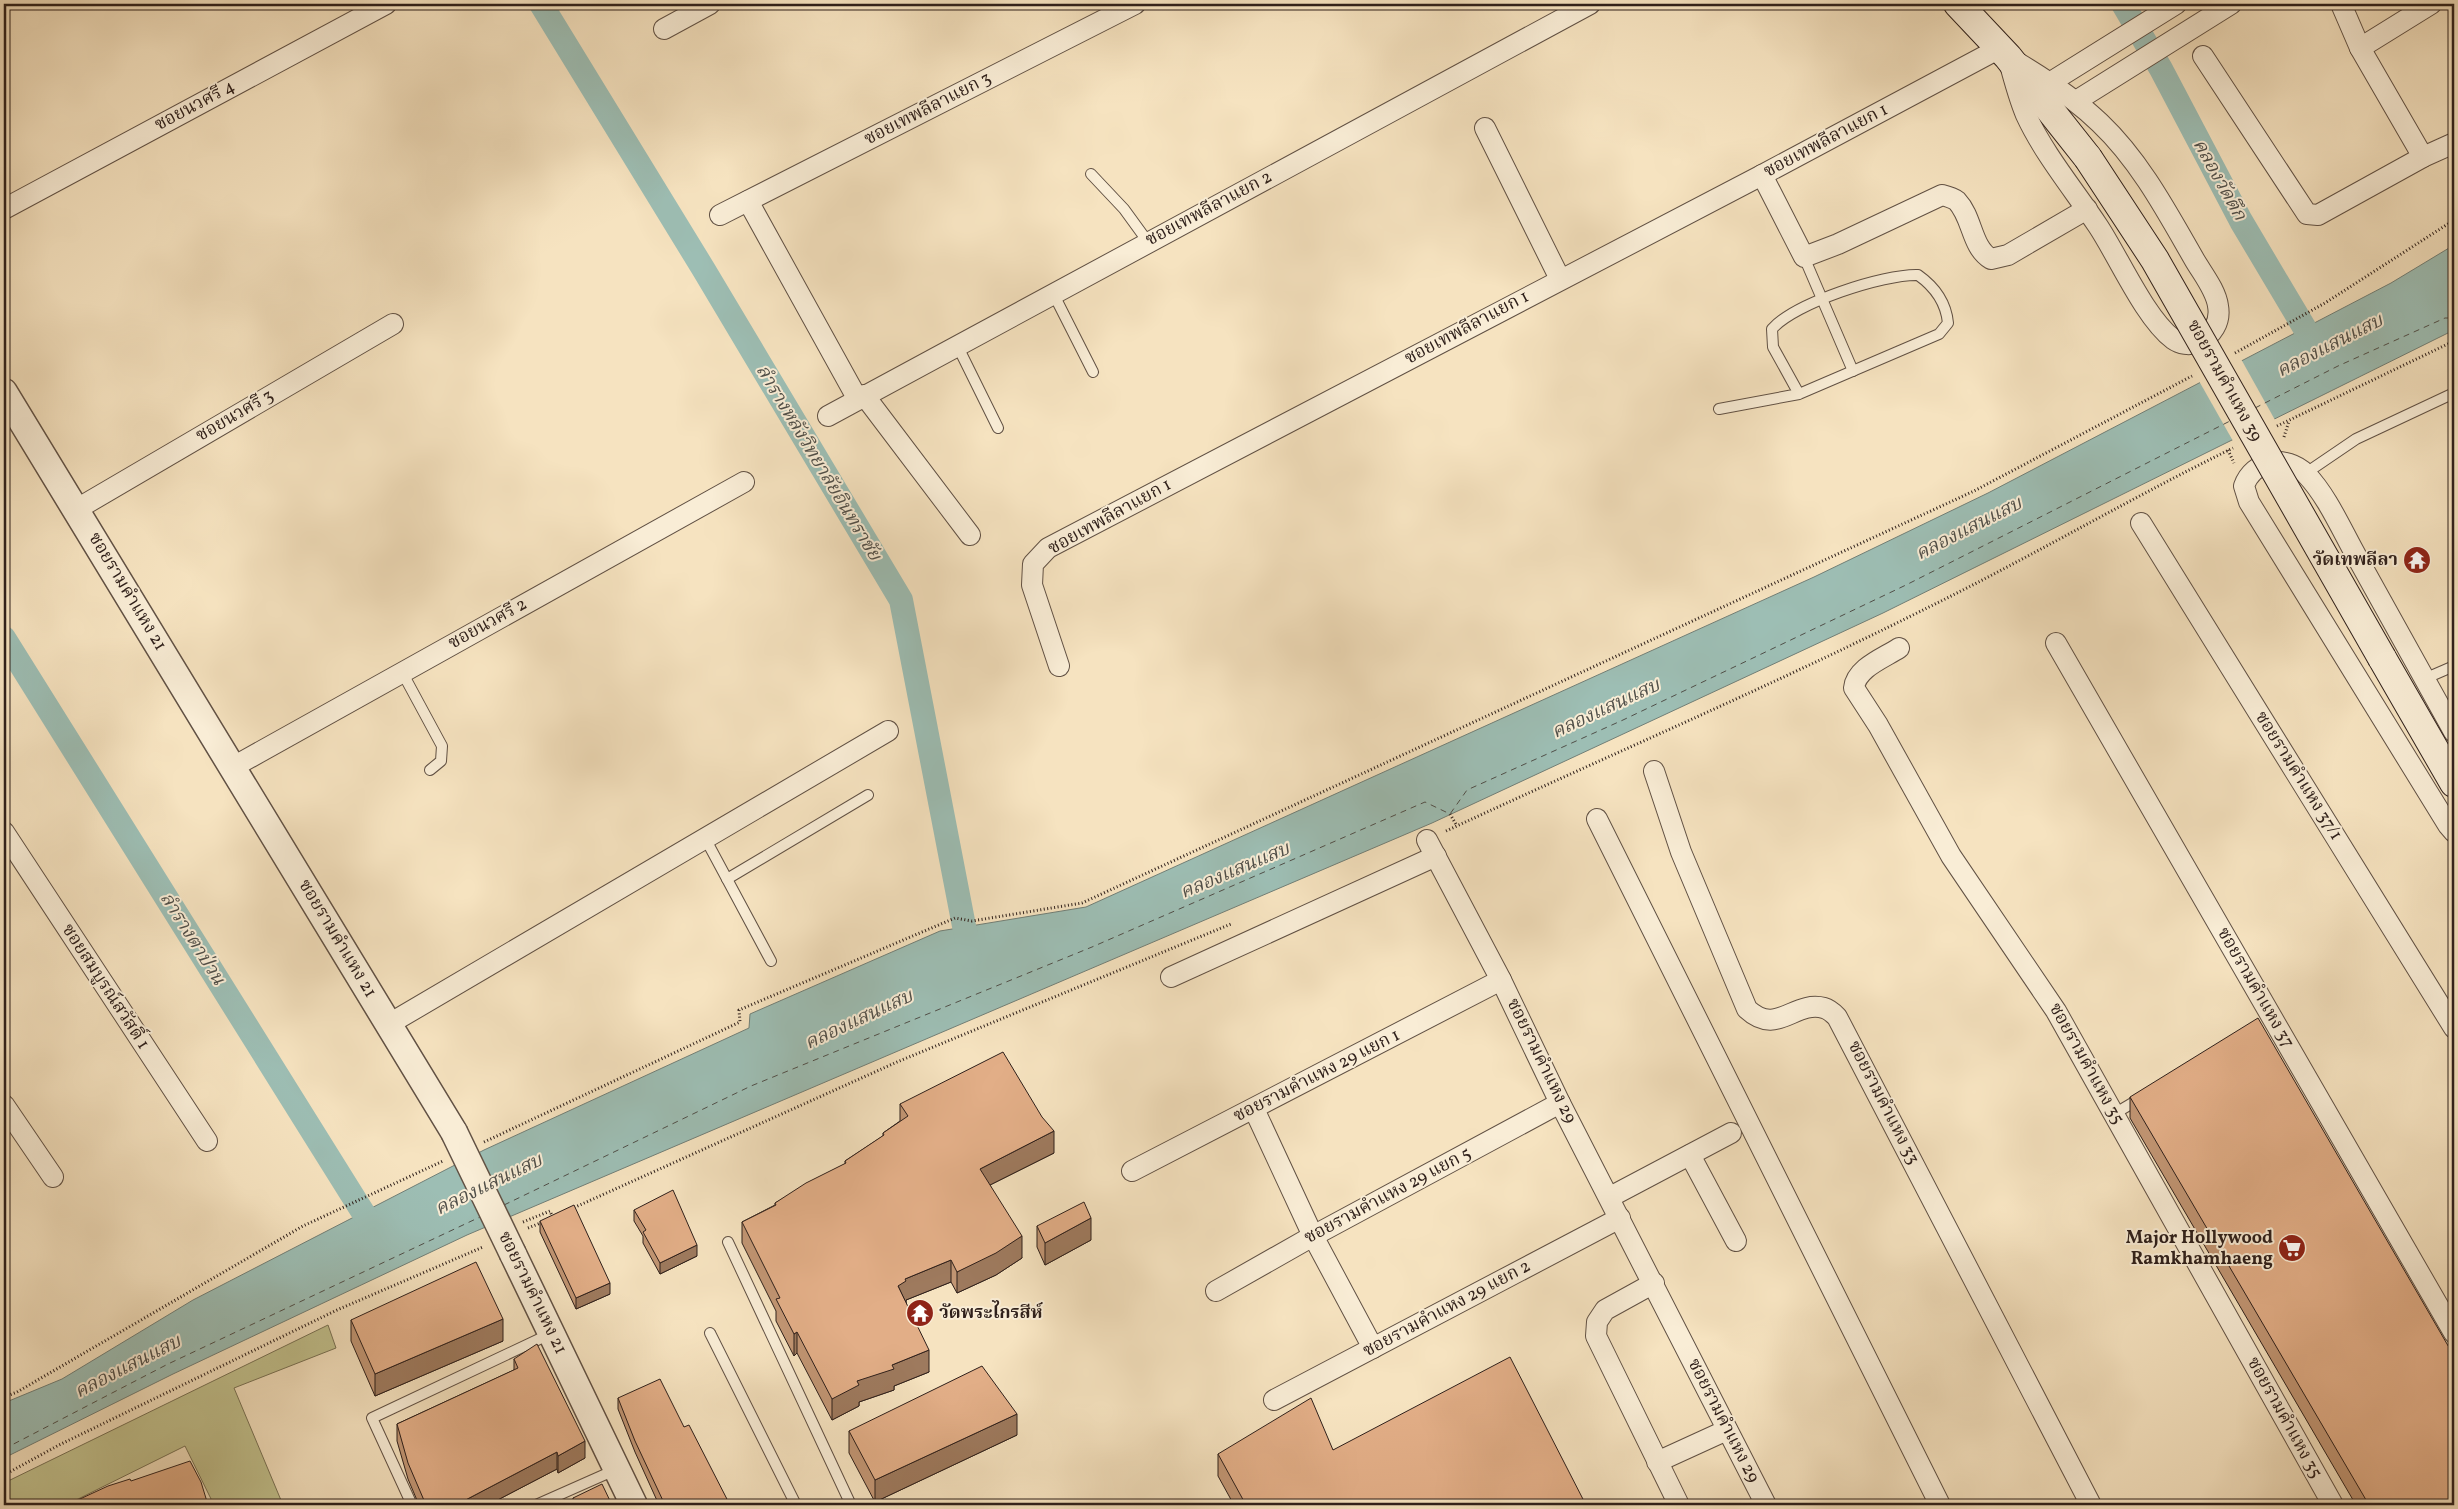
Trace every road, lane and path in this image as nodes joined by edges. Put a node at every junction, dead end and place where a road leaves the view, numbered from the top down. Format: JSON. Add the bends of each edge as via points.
{"nodes":[{"id":1,"x":386,"y":4,"type":"edge"},
{"id":2,"x":1135,"y":4,"type":"edge"},
{"id":3,"x":1590,"y":4,"type":"edge"},
{"id":4,"x":1958,"y":4,"type":"edge"},
{"id":5,"x":2176,"y":4,"type":"edge"},
{"id":6,"x":2230,"y":4,"type":"edge"},
{"id":7,"x":2341,"y":4,"type":"edge"},
{"id":8,"x":2431,"y":4,"type":"edge"},
{"id":9,"x":702,"y":6,"type":"edge"},
{"id":10,"x":664,"y":29,"type":"dead end"},
{"id":11,"x":2191,"y":29,"type":"junction"},
{"id":12,"x":2360,"y":48,"type":"junction"},
{"id":13,"x":2004,"y":52,"type":"junction"},
{"id":14,"x":2203,"y":56,"type":"dead end"},
{"id":15,"x":2051,"y":82,"type":"junction"},
{"id":16,"x":2076,"y":100,"type":"junction"},
{"id":17,"x":1485,"y":128,"type":"dead end"},
{"id":18,"x":2454,"y":142,"type":"edge"},
{"id":19,"x":2423,"y":158,"type":"junction"},
{"id":20,"x":1091,"y":174,"type":"dead end"},
{"id":21,"x":1762,"y":175,"type":"junction"},
{"id":22,"x":748,"y":201,"type":"junction"},
{"id":23,"x":4,"y":209,"type":"edge"},
{"id":24,"x":2087,"y":209,"type":"junction"},
{"id":25,"x":720,"y":215,"type":"dead end"},
{"id":26,"x":2454,"y":220,"type":"edge"},
{"id":27,"x":1148,"y":242,"type":"junction"},
{"id":28,"x":1804,"y":257,"type":"junction"},
{"id":29,"x":1560,"y":279,"type":"junction"},
{"id":30,"x":1053,"y":293,"type":"junction"},
{"id":31,"x":1822,"y":300,"type":"junction"},
{"id":32,"x":393,"y":324,"type":"dead end"},
{"id":33,"x":2454,"y":341,"type":"edge"},
{"id":34,"x":957,"y":345,"type":"junction"},
{"id":35,"x":2230,"y":356,"type":"dead end"},
{"id":36,"x":1853,"y":371,"type":"junction"},
{"id":37,"x":1093,"y":372,"type":"dead end"},
{"id":38,"x":2195,"y":375,"type":"dead end"},
{"id":39,"x":4,"y":392,"type":"edge"},
{"id":40,"x":2454,"y":393,"type":"edge"},
{"id":41,"x":1799,"y":394,"type":"junction"},
{"id":42,"x":861,"y":397,"type":"junction"},
{"id":43,"x":1719,"y":408,"type":"dead end"},
{"id":44,"x":828,"y":416,"type":"dead end"},
{"id":45,"x":998,"y":428,"type":"dead end"},
{"id":46,"x":2271,"y":429,"type":"dead end"},
{"id":47,"x":2237,"y":446,"type":"dead end"},
{"id":48,"x":2306,"y":473,"type":"junction"},
{"id":49,"x":744,"y":482,"type":"dead end"},
{"id":50,"x":77,"y":509,"type":"junction"},
{"id":51,"x":2141,"y":524,"type":"dead end"},
{"id":52,"x":970,"y":535,"type":"dead end"},
{"id":53,"x":2056,"y":643,"type":"dead end"},
{"id":54,"x":1899,"y":648,"type":"dead end"},
{"id":55,"x":1059,"y":666,"type":"dead end"},
{"id":56,"x":2454,"y":666,"type":"edge"},
{"id":57,"x":402,"y":672,"type":"junction"},
{"id":58,"x":2424,"y":678,"type":"junction"},
{"id":59,"x":888,"y":731,"type":"dead end"},
{"id":60,"x":2454,"y":732,"type":"edge"},
{"id":61,"x":233,"y":767,"type":"junction"},
{"id":62,"x":430,"y":770,"type":"dead end"},
{"id":63,"x":1654,"y":771,"type":"dead end"},
{"id":64,"x":2454,"y":783,"type":"edge"},
{"id":65,"x":868,"y":795,"type":"dead end"},
{"id":66,"x":1450,"y":814,"type":"dead end"},
{"id":67,"x":1597,"y":819,"type":"dead end"},
{"id":68,"x":1457,"y":826,"type":"junction"},
{"id":69,"x":4,"y":832,"type":"edge"},
{"id":70,"x":2454,"y":832,"type":"edge"},
{"id":71,"x":704,"y":838,"type":"junction"},
{"id":72,"x":1432,"y":848,"type":"junction"},
{"id":73,"x":727,"y":879,"type":"junction"},
{"id":74,"x":1234,"y":922,"type":"dead end"},
{"id":75,"x":770,"y":961,"type":"dead end"},
{"id":76,"x":1171,"y":977,"type":"dead end"},
{"id":77,"x":1501,"y":980,"type":"junction"},
{"id":78,"x":389,"y":1024,"type":"junction"},
{"id":79,"x":2454,"y":1028,"type":"edge"},
{"id":80,"x":2147,"y":1094,"type":"edge"},
{"id":81,"x":1560,"y":1102,"type":"junction"},
{"id":82,"x":4,"y":1105,"type":"edge"},
{"id":83,"x":1254,"y":1109,"type":"junction"},
{"id":84,"x":2114,"y":1114,"type":"junction"},
{"id":85,"x":1732,"y":1133,"type":"dead end"},
{"id":86,"x":207,"y":1141,"type":"dead end"},
{"id":87,"x":480,"y":1144,"type":"dead end"},
{"id":88,"x":1690,"y":1155,"type":"junction"},
{"id":89,"x":447,"y":1159,"type":"dead end"},
{"id":90,"x":1132,"y":1171,"type":"dead end"},
{"id":91,"x":53,"y":1177,"type":"dead end"},
{"id":92,"x":1610,"y":1197,"type":"junction"},
{"id":93,"x":567,"y":1211,"type":"edge"},
{"id":94,"x":560,"y":1214,"type":"edge"},
{"id":95,"x":553,"y":1218,"type":"junction"},
{"id":96,"x":1620,"y":1218,"type":"junction"},
{"id":97,"x":1314,"y":1236,"type":"junction"},
{"id":98,"x":506,"y":1240,"type":"junction"},
{"id":99,"x":728,"y":1242,"type":"dead end"},
{"id":100,"x":1736,"y":1242,"type":"dead end"},
{"id":101,"x":1654,"y":1283,"type":"junction"},
{"id":102,"x":1216,"y":1291,"type":"dead end"},
{"id":103,"x":551,"y":1333,"type":"junction"},
{"id":104,"x":710,"y":1333,"type":"dead end"},
{"id":105,"x":2454,"y":1333,"type":"edge"},
{"id":106,"x":1373,"y":1348,"type":"junction"},
{"id":107,"x":4,"y":1398,"type":"edge"},
{"id":108,"x":1274,"y":1400,"type":"dead end"},
{"id":109,"x":1728,"y":1430,"type":"junction"},
{"id":110,"x":1657,"y":1462,"type":"junction"},
{"id":111,"x":616,"y":1470,"type":"junction"},
{"id":112,"x":4,"y":1475,"type":"edge"},
{"id":113,"x":412,"y":1505,"type":"edge"},
{"id":114,"x":536,"y":1505,"type":"edge"},
{"id":115,"x":634,"y":1505,"type":"edge"},
{"id":116,"x":796,"y":1505,"type":"edge"},
{"id":117,"x":851,"y":1505,"type":"edge"},
{"id":118,"x":1679,"y":1505,"type":"edge"},
{"id":119,"x":1766,"y":1505,"type":"edge"},
{"id":120,"x":1940,"y":1505,"type":"edge"},
{"id":121,"x":2091,"y":1505,"type":"edge"},
{"id":122,"x":2333,"y":1505,"type":"edge"}],
"edges":[{"from":1,"to":23,"type":"street","name":"ซอยนวศรี 4"},
{"from":2,"to":22,"type":"street","name":"ซอยเทพลีลาแยก 3"},
{"from":3,"to":27,"type":"street","name":"ซอยเทพลีลาแยก 2"},
{"from":4,"to":13,"type":"main road","name":"ซอยรามคำแหง 39"},
{"from":5,"to":11,"type":"street"},
{"from":5,"to":15,"type":"street"},
{"from":6,"to":11,"type":"street"},
{"from":7,"to":12,"type":"street"},
{"from":8,"to":12,"type":"street"},
{"from":9,"to":10,"type":"street"},
{"from":11,"to":16,"type":"street"},
{"from":12,"to":19,"type":"street"},
{"from":13,"to":15,"type":"street"},
{"from":13,"to":21,"type":"street","name":"ซอยเทพลีลาแยก 1"},
{"from":13,"to":24,"type":"street","via":[[2027,116]]},
{"from":13,"to":64,"type":"main road","name":"ซอยรามคำแหง 39","bridge":true,"via":[[2088,158],[2164,276]]},
{"from":14,"to":19,"type":"street","via":[[2309,216],[2325,212]]},
{"from":15,"to":16,"type":"street"},
{"from":16,"to":24,"type":"street","via":[[2124,148],[2169,216],[2213,291],[2218,306],[2215,329],[2196,343],[2174,340],[2153,317]]},
{"from":17,"to":29,"type":"street"},
{"from":18,"to":19,"type":"street"},
{"from":20,"to":27,"type":"lane","via":[[1124,209]]},
{"from":21,"to":28,"type":"street"},
{"from":21,"to":29,"type":"street","name":"ซอยเทพลีลาแยก 1"},
{"from":22,"to":25,"type":"street","name":"ซอยเทพลีลาแยก 3"},
{"from":22,"to":42,"type":"street"},
{"from":24,"to":28,"type":"street","via":[[2008,255],[1992,259],[1982,254],[1956,200],[1942,195]]},
{"from":26,"to":35,"type":"path","via":[[2325,303]]},
{"from":27,"to":30,"type":"street","name":"ซอยเทพลีลาแยก 2"},
{"from":28,"to":31,"type":"lane"},
{"from":29,"to":55,"type":"street","name":"ซอยเทพลีลาแยก 1","via":[[1048,548],[1033,564],[1032,584]]},
{"from":30,"to":34,"type":"street","name":"ซอยเทพลีลาแยก 2"},
{"from":30,"to":37,"type":"lane"},
{"from":31,"to":36,"type":"lane"},
{"from":31,"to":36,"type":"lane","via":[[1879,279],[1918,275],[1932,285],[1946,310],[1948,324],[1939,334]]},
{"from":31,"to":41,"type":"lane","via":[[1780,321],[1772,329],[1773,347]]},
{"from":32,"to":50,"type":"street","name":"ซอยนวศรี 3"},
{"from":33,"to":46,"type":"path"},
{"from":34,"to":42,"type":"street","name":"ซอยเทพลีลาแยก 2"},
{"from":34,"to":45,"type":"lane"},
{"from":36,"to":41,"type":"lane"},
{"from":38,"to":87,"type":"path","via":[[1974,491],[1082,904],[972,921],[955,918],[739,1010],[740,1022]]},
{"from":39,"to":50,"type":"street","name":"ซอยรามคำแหง 21"},
{"from":40,"to":48,"type":"lane","via":[[2356,439]]},
{"from":41,"to":43,"type":"lane"},
{"from":42,"to":44,"type":"street","name":"ซอยเทพลีลาแยก 2"},
{"from":42,"to":52,"type":"street"},
{"from":47,"to":68,"type":"path","via":[[2182,472],[1926,609]]},
{"from":48,"to":58,"type":"street","via":[[2335,518]]},
{"from":48,"to":70,"type":"street","via":[[2296,466],[2268,462],[2252,472],[2244,486],[2246,495]]},
{"from":49,"to":57,"type":"street","name":"ซอยนวศรี 2"},
{"from":50,"to":61,"type":"street","name":"ซอยรามคำแหง 21"},
{"from":51,"to":79,"type":"street","name":"ซอยรามคำแหง 37/1"},
{"from":53,"to":105,"type":"street","name":"ซอยรามคำแหง 37"},
{"from":54,"to":84,"type":"street","name":"ซอยรามคำแหง 35","via":[[1862,671],[1854,688],[1951,856],[2056,1010]]},
{"from":56,"to":58,"type":"lane"},
{"from":57,"to":61,"type":"street","name":"ซอยนวศรี 2"},
{"from":57,"to":62,"type":"lane","via":[[442,746],[441,761]]},
{"from":58,"to":60,"type":"street"},
{"from":59,"to":71,"type":"street"},
{"from":61,"to":78,"type":"street","name":"ซอยรามคำแหง 21"},
{"from":63,"to":121,"type":"street","name":"ซอยรามคำแหง 33","via":[[1681,852],[1747,1009],[1756,1018],[1774,1021],[1805,1008],[1824,1008],[1837,1016]]},
{"from":65,"to":73,"type":"lane"},
{"from":66,"to":68,"type":"path"},
{"from":67,"to":120,"type":"street"},
{"from":68,"to":72,"type":"path"},
{"from":69,"to":86,"type":"street","name":"ซอยสมบูรณ์สวัสดิ์ 1"},
{"from":71,"to":73,"type":"lane"},
{"from":71,"to":78,"type":"street"},
{"from":72,"to":76,"type":"street"},
{"from":72,"to":77,"type":"street","name":"ซอยรามคำแหง 29"},
{"from":73,"to":75,"type":"lane"},
{"from":74,"to":93,"type":"path","via":[[897,1062]]},
{"from":77,"to":81,"type":"street","name":"ซอยรามคำแหง 29"},
{"from":77,"to":83,"type":"street","name":"ซอยรามคำแหง 29 แยก 1"},
{"from":78,"to":98,"type":"street","name":"ซอยรามคำแหง 21","bridge":true,"via":[[454,1132]]},
{"from":80,"to":84,"type":"lane"},
{"from":81,"to":92,"type":"street","name":"ซอยรามคำแหง 29"},
{"from":81,"to":97,"type":"street","name":"ซอยรามคำแหง 29 แยก 5"},
{"from":82,"to":91,"type":"street"},
{"from":83,"to":90,"type":"street","name":"ซอยรามคำแหง 29 แยก 1"},
{"from":83,"to":97,"type":"street"},
{"from":84,"to":122,"type":"street","name":"ซอยรามคำแหง 35"},
{"from":85,"to":88,"type":"street"},
{"from":88,"to":92,"type":"street"},
{"from":88,"to":100,"type":"street"},
{"from":89,"to":107,"type":"path","via":[[303,1226]]},
{"from":92,"to":96,"type":"street","name":"ซอยรามคำแหง 29"},
{"from":94,"to":95,"type":"path"},
{"from":95,"to":98,"type":"path"},
{"from":95,"to":98,"type":"path","via":[[550,1211]]},
{"from":96,"to":101,"type":"street","name":"ซอยรามคำแหง 29"},
{"from":96,"to":106,"type":"street","name":"ซอยรามคำแหง 29 แยก 2"},
{"from":97,"to":102,"type":"street","name":"ซอยรามคำแหง 29 แยก 5"},
{"from":97,"to":106,"type":"street"},
{"from":98,"to":103,"type":"street","name":"ซอยรามคำแหง 21"},
{"from":98,"to":112,"type":"path","via":[[337,1310]]},
{"from":99,"to":117,"type":"lane"},
{"from":101,"to":109,"type":"street","name":"ซอยรามคำแหง 29"},
{"from":101,"to":110,"type":"street","via":[[1604,1310],[1597,1322],[1596,1336]]},
{"from":103,"to":111,"type":"street","name":"ซอยรามคำแหง 21"},
{"from":103,"to":113,"type":"lane","via":[[372,1418]]},
{"from":104,"to":116,"type":"lane"},
{"from":106,"to":108,"type":"street","name":"ซอยรามคำแหง 29 แยก 2"},
{"from":109,"to":110,"type":"street"},
{"from":109,"to":119,"type":"street","name":"ซอยรามคำแหง 29"},
{"from":110,"to":118,"type":"street"},
{"from":111,"to":114,"type":"lane"},
{"from":111,"to":115,"type":"street","name":"ซอยรามคำแหง 21"}]}
